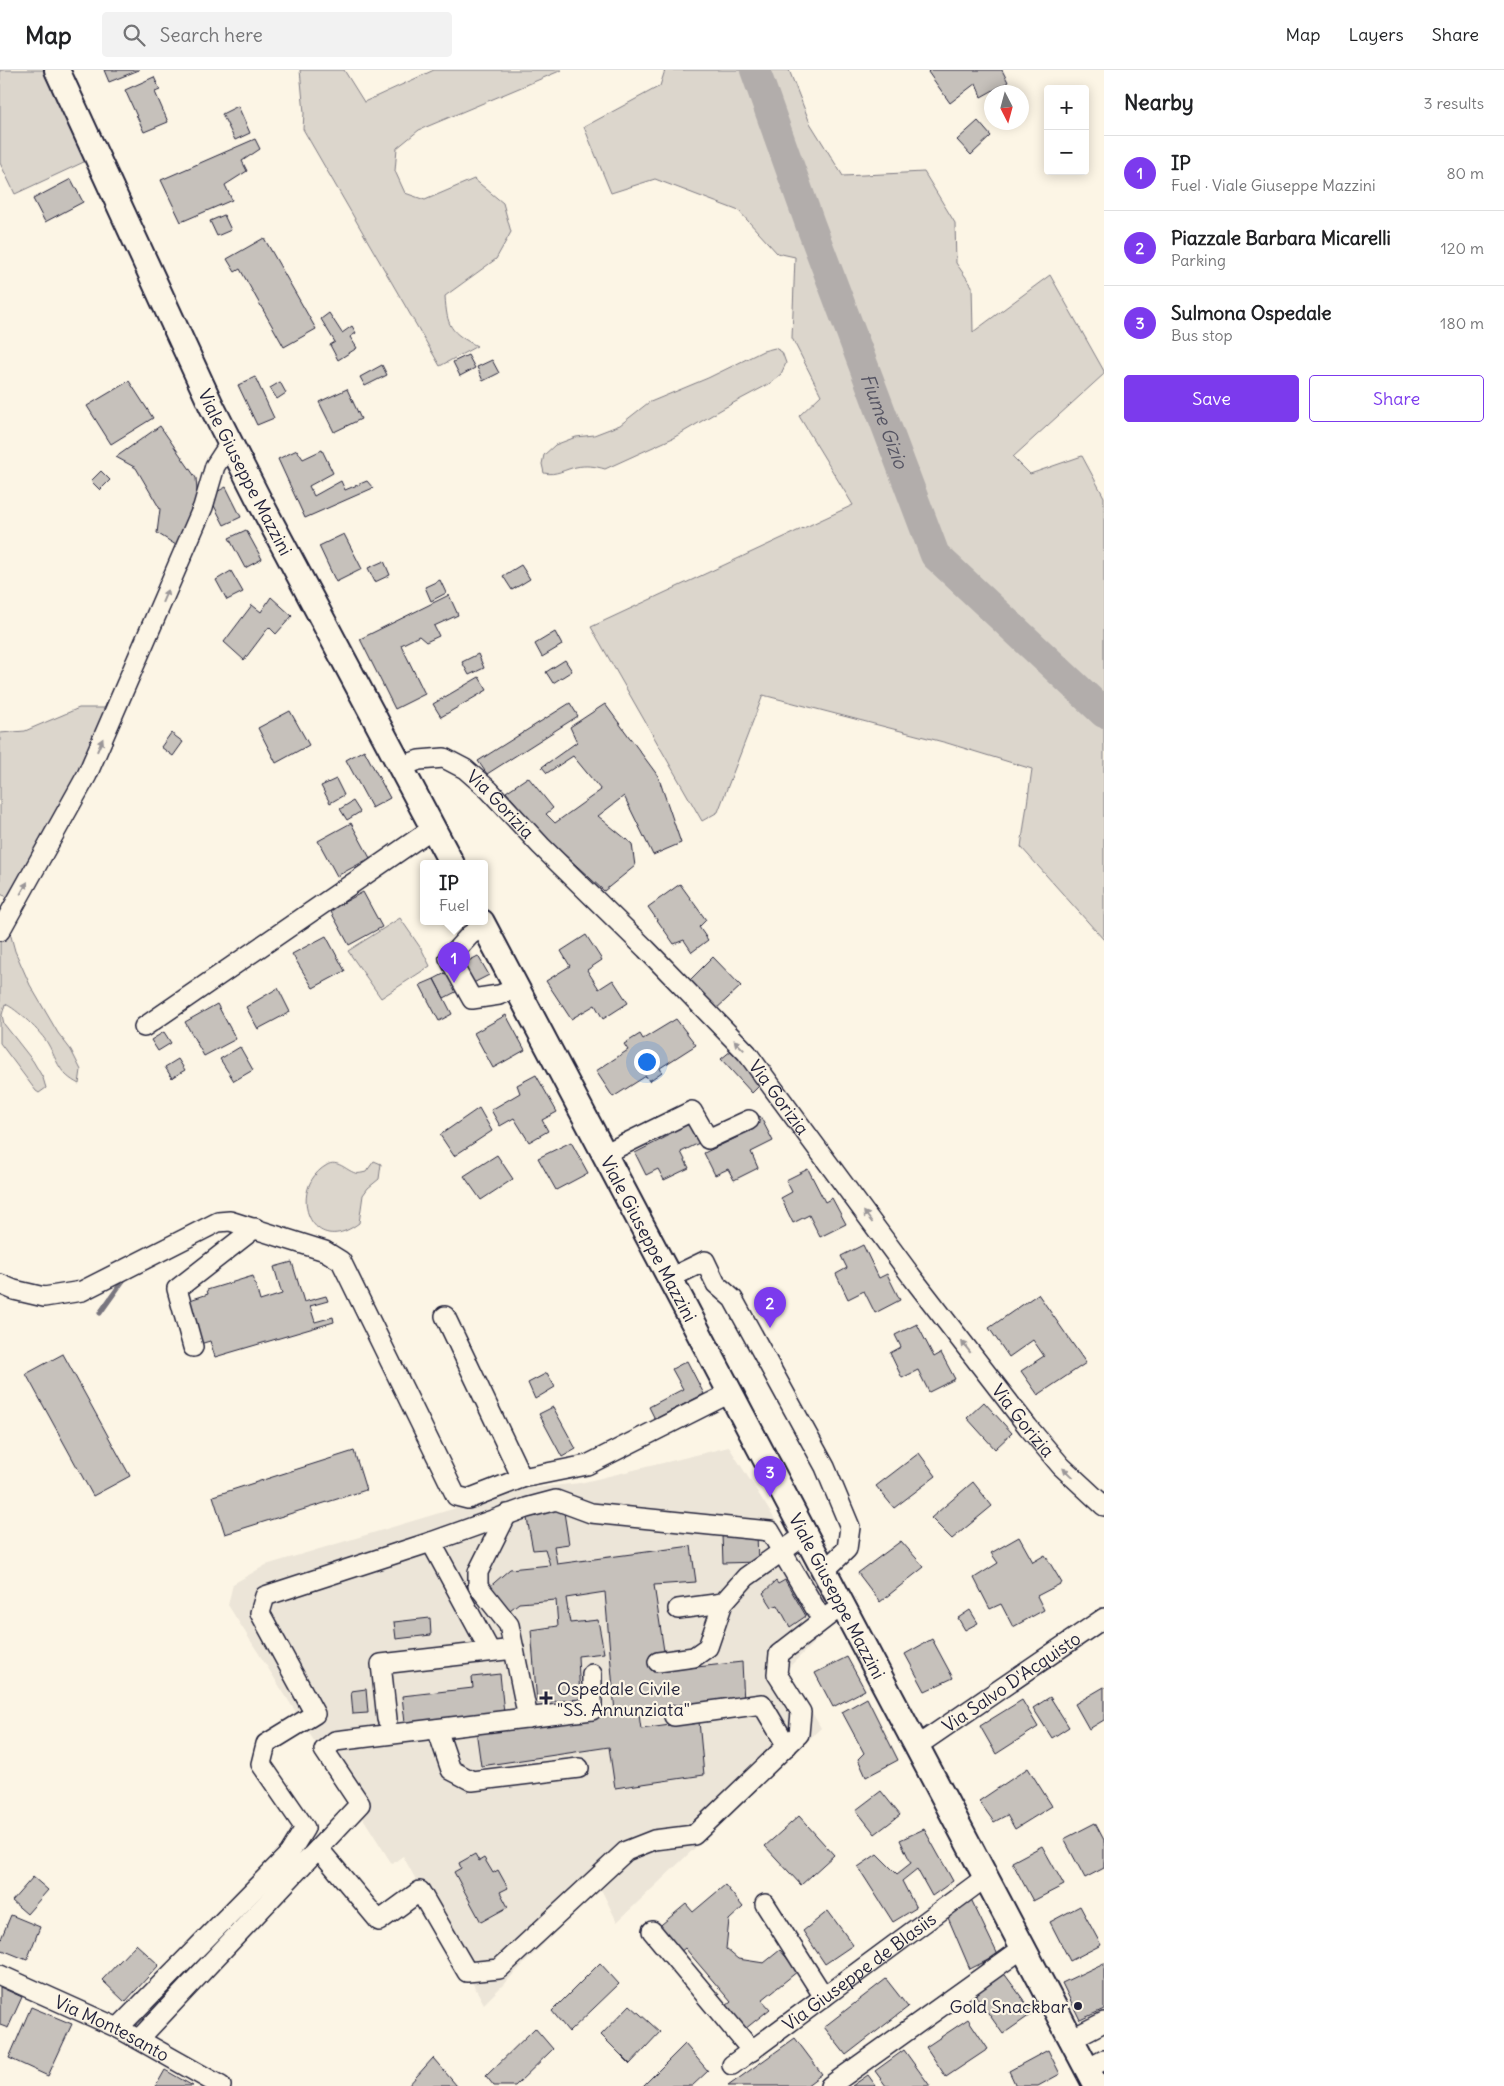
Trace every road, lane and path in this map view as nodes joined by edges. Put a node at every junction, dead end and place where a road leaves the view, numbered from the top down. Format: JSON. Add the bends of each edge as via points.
{"nodes":[{"id":1,"x":57,"y":70,"type":"edge"},
{"id":2,"x":230,"y":443,"type":"junction"},
{"id":3,"x":400,"y":767,"type":"junction"},
{"id":4,"x":432,"y":828,"type":"junction"},
{"id":5,"x":450,"y":860,"type":"edge"},
{"id":6,"x":482,"y":925,"type":"edge"},
{"id":7,"x":484,"y":925,"type":"edge"},
{"id":8,"x":0,"y":931,"type":"edge"},
{"id":9,"x":517,"y":988,"type":"junction"},
{"id":10,"x":144,"y":1027,"type":"dead end"},
{"id":11,"x":749,"y":1120,"type":"dead end"},
{"id":12,"x":604,"y":1154,"type":"junction"},
{"id":13,"x":255,"y":1228,"type":"junction"},
{"id":14,"x":670,"y":1278,"type":"junction"},
{"id":15,"x":0,"y":1284,"type":"edge"},
{"id":16,"x":445,"y":1316,"type":"dead end"},
{"id":17,"x":194,"y":1347,"type":"dead end"},
{"id":18,"x":730,"y":1393,"type":"junction"},
{"id":19,"x":522,"y":1478,"type":"junction"},
{"id":20,"x":1104,"y":1506,"type":"edge"},
{"id":21,"x":507,"y":1514,"type":"junction"},
{"id":22,"x":805,"y":1535,"type":"junction"},
{"id":23,"x":431,"y":1542,"type":"junction"},
{"id":24,"x":783,"y":1552,"type":"junction"},
{"id":25,"x":824,"y":1571,"type":"junction"},
{"id":26,"x":723,"y":1603,"type":"junction"},
{"id":27,"x":842,"y":1605,"type":"junction"},
{"id":28,"x":678,"y":1609,"type":"dead end"},
{"id":29,"x":1104,"y":1618,"type":"edge"},
{"id":30,"x":822,"y":1620,"type":"junction"},
{"id":31,"x":514,"y":1648,"type":"junction"},
{"id":32,"x":490,"y":1651,"type":"junction"},
{"id":33,"x":658,"y":1662,"type":"dead end"},
{"id":34,"x":592,"y":1674,"type":"dead end"},
{"id":35,"x":674,"y":1716,"type":"dead end"},
{"id":36,"x":528,"y":1718,"type":"junction"},
{"id":37,"x":387,"y":1719,"type":"dead end"},
{"id":38,"x":437,"y":1729,"type":"junction"},
{"id":39,"x":787,"y":1746,"type":"junction"},
{"id":40,"x":917,"y":1746,"type":"junction"},
{"id":41,"x":579,"y":1768,"type":"dead end"},
{"id":42,"x":319,"y":1849,"type":"junction"},
{"id":43,"x":986,"y":1877,"type":"junction"},
{"id":44,"x":765,"y":1904,"type":"dead end"},
{"id":45,"x":652,"y":1931,"type":"dead end"},
{"id":46,"x":1023,"y":1948,"type":"junction"},
{"id":47,"x":0,"y":1975,"type":"edge"},
{"id":48,"x":824,"y":1997,"type":"junction"},
{"id":49,"x":1104,"y":2022,"type":"edge"},
{"id":50,"x":118,"y":2028,"type":"junction"},
{"id":51,"x":139,"y":2039,"type":"junction"},
{"id":52,"x":1071,"y":2039,"type":"junction"},
{"id":53,"x":752,"y":2051,"type":"junction"},
{"id":54,"x":732,"y":2065,"type":"dead end"},
{"id":55,"x":1095,"y":2072,"type":"edge"},
{"id":56,"x":221,"y":2086,"type":"edge"},
{"id":57,"x":830,"y":2086,"type":"edge"}],
"edges":[{"from":1,"to":2,"type":"main road","name":"Viale Giuseppe Mazzini"},
{"from":2,"to":3,"type":"main road","name":"Viale Giuseppe Mazzini"},
{"from":8,"to":2,"type":"street","one_way":true,"via":[[87,775],[203,507],[214,466]]},
{"from":3,"to":4,"type":"main road","name":"Viale Giuseppe Mazzini"},
{"from":20,"to":3,"type":"street","name":"Via Gorizia","one_way":true,"via":[[1061,1466],[1028,1427],[912,1277],[747,1053],[470,773],[444,758],[419,760]]},
{"from":4,"to":5,"type":"main road","name":"Viale Giuseppe Mazzini"},
{"from":4,"to":10,"type":"street"},
{"from":6,"to":9,"type":"street","via":[[450,958],[472,999],[499,995]]},
{"from":7,"to":9,"type":"main road","name":"Viale Giuseppe Mazzini"},
{"from":9,"to":12,"type":"main road","name":"Viale Giuseppe Mazzini"},
{"from":11,"to":12,"type":"street","via":[[708,1139],[692,1111]]},
{"from":12,"to":14,"type":"main road","name":"Viale Giuseppe Mazzini"},
{"from":13,"to":15,"type":"street","via":[[230,1221],[218,1222],[82,1291],[44,1297]]},
{"from":13,"to":17,"type":"street","via":[[177,1289]]},
{"from":13,"to":19,"type":"street","via":[[325,1250],[341,1261],[456,1496],[468,1499]]},
{"from":14,"to":18,"type":"main road","name":"Viale Giuseppe Mazzini"},
{"from":14,"to":25,"type":"street","via":[[705,1261],[716,1284],[733,1298],[825,1466],[850,1527],[847,1549]]},
{"from":16,"to":19,"type":"street"},
{"from":18,"to":19,"type":"street","via":[[587,1465]]},
{"from":18,"to":22,"type":"main road","name":"Viale Giuseppe Mazzini"},
{"from":21,"to":23,"type":"street"},
{"from":21,"to":24,"type":"street","via":[[556,1500],[591,1513],[770,1531]]},
{"from":21,"to":31,"type":"street","via":[[478,1572],[478,1586],[509,1626]]},
{"from":22,"to":24,"type":"street"},
{"from":22,"to":25,"type":"main road","name":"Viale Giuseppe Mazzini"},
{"from":23,"to":32,"type":"street"},
{"from":23,"to":50,"type":"street","via":[[266,1596],[260,1614],[315,1714],[266,1744],[261,1764],[305,1828],[289,1854]]},
{"from":24,"to":26,"type":"street","via":[[746,1577]]},
{"from":24,"to":30,"type":"street"},
{"from":25,"to":27,"type":"main road","name":"Viale Giuseppe Mazzini"},
{"from":26,"to":28,"type":"street"},
{"from":26,"to":33,"type":"street","via":[[708,1647],[694,1657]]},
{"from":27,"to":30,"type":"street"},
{"from":27,"to":40,"type":"main road","name":"Viale Giuseppe Mazzini"},
{"from":29,"to":40,"type":"street","name":"Via Salvo D'Acquisto"},
{"from":30,"to":39,"type":"street","via":[[779,1654],[777,1674],[801,1712],[799,1734]]},
{"from":31,"to":32,"type":"street"},
{"from":31,"to":36,"type":"street"},
{"from":32,"to":37,"type":"street","via":[[381,1664]]},
{"from":34,"to":36,"type":"street","via":[[592,1710]]},
{"from":35,"to":39,"type":"street","via":[[762,1704]]},
{"from":36,"to":38,"type":"street"},
{"from":38,"to":41,"type":"street","via":[[451,1770],[472,1781]]},
{"from":38,"to":42,"type":"street","via":[[335,1741],[324,1750],[360,1804]]},
{"from":39,"to":42,"type":"street","via":[[694,1835],[654,1840],[626,1851],[500,1969],[467,1972],[420,1891],[379,1921]]},
{"from":40,"to":43,"type":"main road","name":"Viale Giuseppe Mazzini"},
{"from":42,"to":51,"type":"street"},
{"from":43,"to":46,"type":"main road","name":"Viale Giuseppe Mazzini"},
{"from":43,"to":48,"type":"street","name":"Via Giuseppe de Blasiis"},
{"from":44,"to":48,"type":"street"},
{"from":45,"to":53,"type":"street"},
{"from":46,"to":52,"type":"main road","name":"Viale Giuseppe Mazzini"},
{"from":46,"to":57,"type":"street"},
{"from":47,"to":50,"type":"street","name":"Via Montesanto"},
{"from":48,"to":53,"type":"street","name":"Via Giuseppe de Blasiis"},
{"from":49,"to":52,"type":"street"},
{"from":50,"to":51,"type":"street","name":"Via Montesanto"},
{"from":51,"to":56,"type":"street","name":"Via Montesanto"},
{"from":52,"to":55,"type":"main road","name":"Viale Giuseppe Mazzini"},
{"from":53,"to":54,"type":"street","name":"Via Giuseppe de Blasiis"}]}
